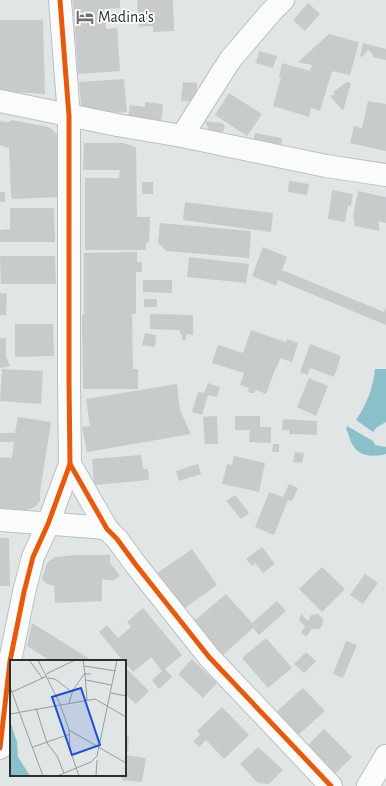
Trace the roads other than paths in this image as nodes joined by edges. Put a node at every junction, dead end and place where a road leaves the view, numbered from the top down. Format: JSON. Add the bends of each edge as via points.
{"nodes":[{"id":1,"x":60,"y":0,"type":"edge"},
{"id":2,"x":272,"y":4,"type":"edge"},
{"id":3,"x":0,"y":101,"type":"edge"},
{"id":4,"x":70,"y":116,"type":"junction"},
{"id":5,"x":182,"y":136,"type":"junction"},
{"id":6,"x":386,"y":175,"type":"edge"},
{"id":7,"x":70,"y":464,"type":"junction"},
{"id":8,"x":0,"y":520,"type":"edge"},
{"id":9,"x":48,"y":524,"type":"junction"},
{"id":10,"x":107,"y":529,"type":"junction"},
{"id":11,"x":10,"y":660,"type":"edge"},
{"id":12,"x":10,"y":661,"type":"edge"},
{"id":13,"x":0,"y":748,"type":"edge"},
{"id":14,"x":386,"y":756,"type":"edge"},
{"id":15,"x":331,"y":786,"type":"edge"},
{"id":16,"x":368,"y":786,"type":"edge"}],
"edges":[{"from":1,"to":4,"type":"street"},
{"from":2,"to":5,"type":"street","via":[[230,60]]},
{"from":3,"to":4,"type":"street"},
{"from":4,"to":5,"type":"street"},
{"from":4,"to":7,"type":"street"},
{"from":5,"to":6,"type":"street","via":[[326,166]]},
{"from":7,"to":9,"type":"street"},
{"from":7,"to":10,"type":"street"},
{"from":8,"to":9,"type":"street"},
{"from":9,"to":10,"type":"street"},
{"from":9,"to":11,"type":"street","via":[[33,557]]},
{"from":10,"to":15,"type":"street","via":[[209,657]]},
{"from":12,"to":13,"type":"street"},
{"from":14,"to":16,"type":"street"}]}
